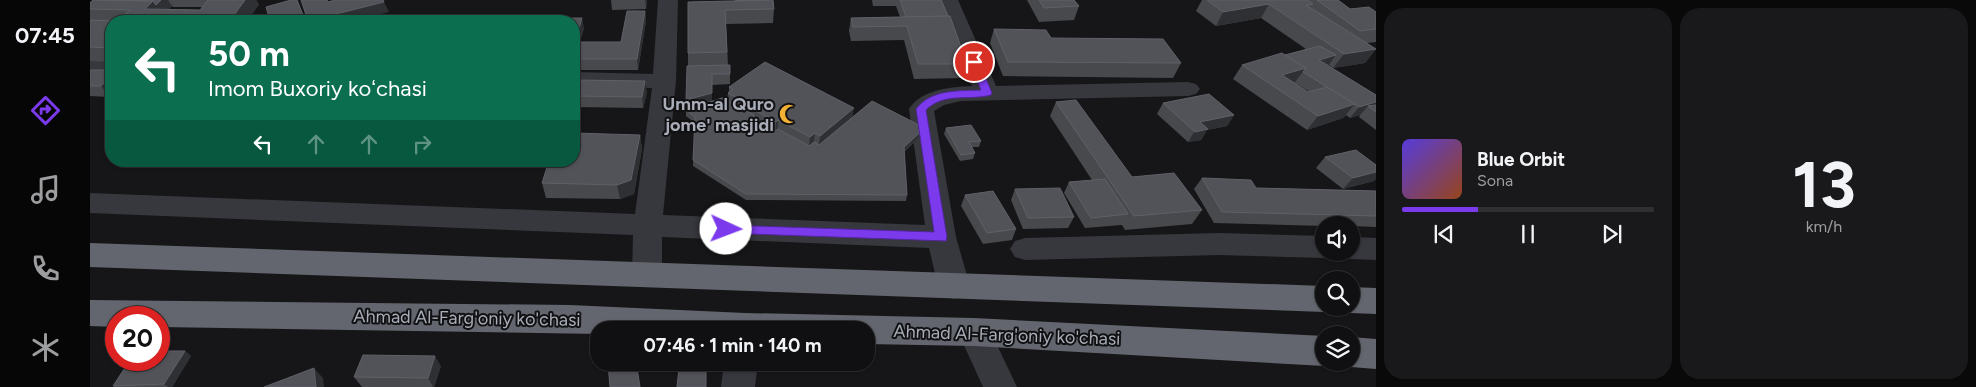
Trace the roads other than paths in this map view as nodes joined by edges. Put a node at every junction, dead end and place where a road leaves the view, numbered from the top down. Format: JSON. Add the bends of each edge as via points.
{"nodes":[{"id":1,"x":668,"y":0,"type":"edge"},
{"id":2,"x":948,"y":0,"type":"edge"},
{"id":3,"x":90,"y":68,"type":"edge"},
{"id":4,"x":105,"y":68,"type":"edge"},
{"id":5,"x":580,"y":79,"type":"edge"},
{"id":6,"x":664,"y":81,"type":"junction"},
{"id":7,"x":1188,"y":89,"type":"dead end"},
{"id":8,"x":987,"y":93,"type":"junction"},
{"id":9,"x":90,"y":203,"type":"edge"},
{"id":10,"x":648,"y":227,"type":"junction"},
{"id":11,"x":941,"y":237,"type":"junction"},
{"id":12,"x":1315,"y":247,"type":"edge"},
{"id":13,"x":1360,"y":248,"type":"edge"},
{"id":14,"x":1025,"y":249,"type":"dead end"},
{"id":15,"x":1376,"y":249,"type":"edge"},
{"id":16,"x":90,"y":255,"type":"edge"},
{"id":17,"x":647,"y":275,"type":"junction"},
{"id":18,"x":954,"y":286,"type":"junction"},
{"id":19,"x":1315,"y":299,"type":"edge"},
{"id":20,"x":1360,"y":300,"type":"edge"},
{"id":21,"x":1376,"y":301,"type":"edge"},
{"id":22,"x":90,"y":313,"type":"edge"},
{"id":23,"x":597,"y":321,"type":"edge"},
{"id":24,"x":875,"y":331,"type":"edge"},
{"id":25,"x":974,"y":332,"type":"junction"},
{"id":26,"x":1315,"y":351,"type":"edge"},
{"id":27,"x":1360,"y":353,"type":"edge"},
{"id":28,"x":1376,"y":354,"type":"edge"},
{"id":29,"x":739,"y":371,"type":"edge"},
{"id":30,"x":738,"y":387,"type":"edge"},
{"id":31,"x":1000,"y":387,"type":"edge"}],
"edges":[{"from":1,"to":6,"type":"street"},
{"from":2,"to":8,"type":"street"},
{"from":3,"to":4,"type":"street"},
{"from":5,"to":6,"type":"street"},
{"from":6,"to":10,"type":"street"},
{"from":7,"to":8,"type":"street"},
{"from":8,"to":11,"type":"street","via":[[948,95],[930,101],[921,109]]},
{"from":9,"to":10,"type":"street"},
{"from":10,"to":11,"type":"street"},
{"from":10,"to":17,"type":"street"},
{"from":11,"to":18,"type":"street"},
{"from":12,"to":14,"type":"street","via":[[1219,244]]},
{"from":13,"to":15,"type":"street"},
{"from":16,"to":17,"type":"highway"},
{"from":17,"to":18,"type":"highway"},
{"from":18,"to":19,"type":"highway"},
{"from":20,"to":21,"type":"highway"},
{"from":22,"to":23,"type":"highway","name":"Ahmad Al-Farg'oniy ko'chasi"},
{"from":24,"to":25,"type":"highway","name":"Ahmad Al-Farg'oniy ko'chasi"},
{"from":25,"to":26,"type":"highway","name":"Ahmad Al-Farg'oniy ko'chasi"},
{"from":25,"to":31,"type":"street"},
{"from":27,"to":28,"type":"highway"},
{"from":29,"to":30,"type":"street"}]}
